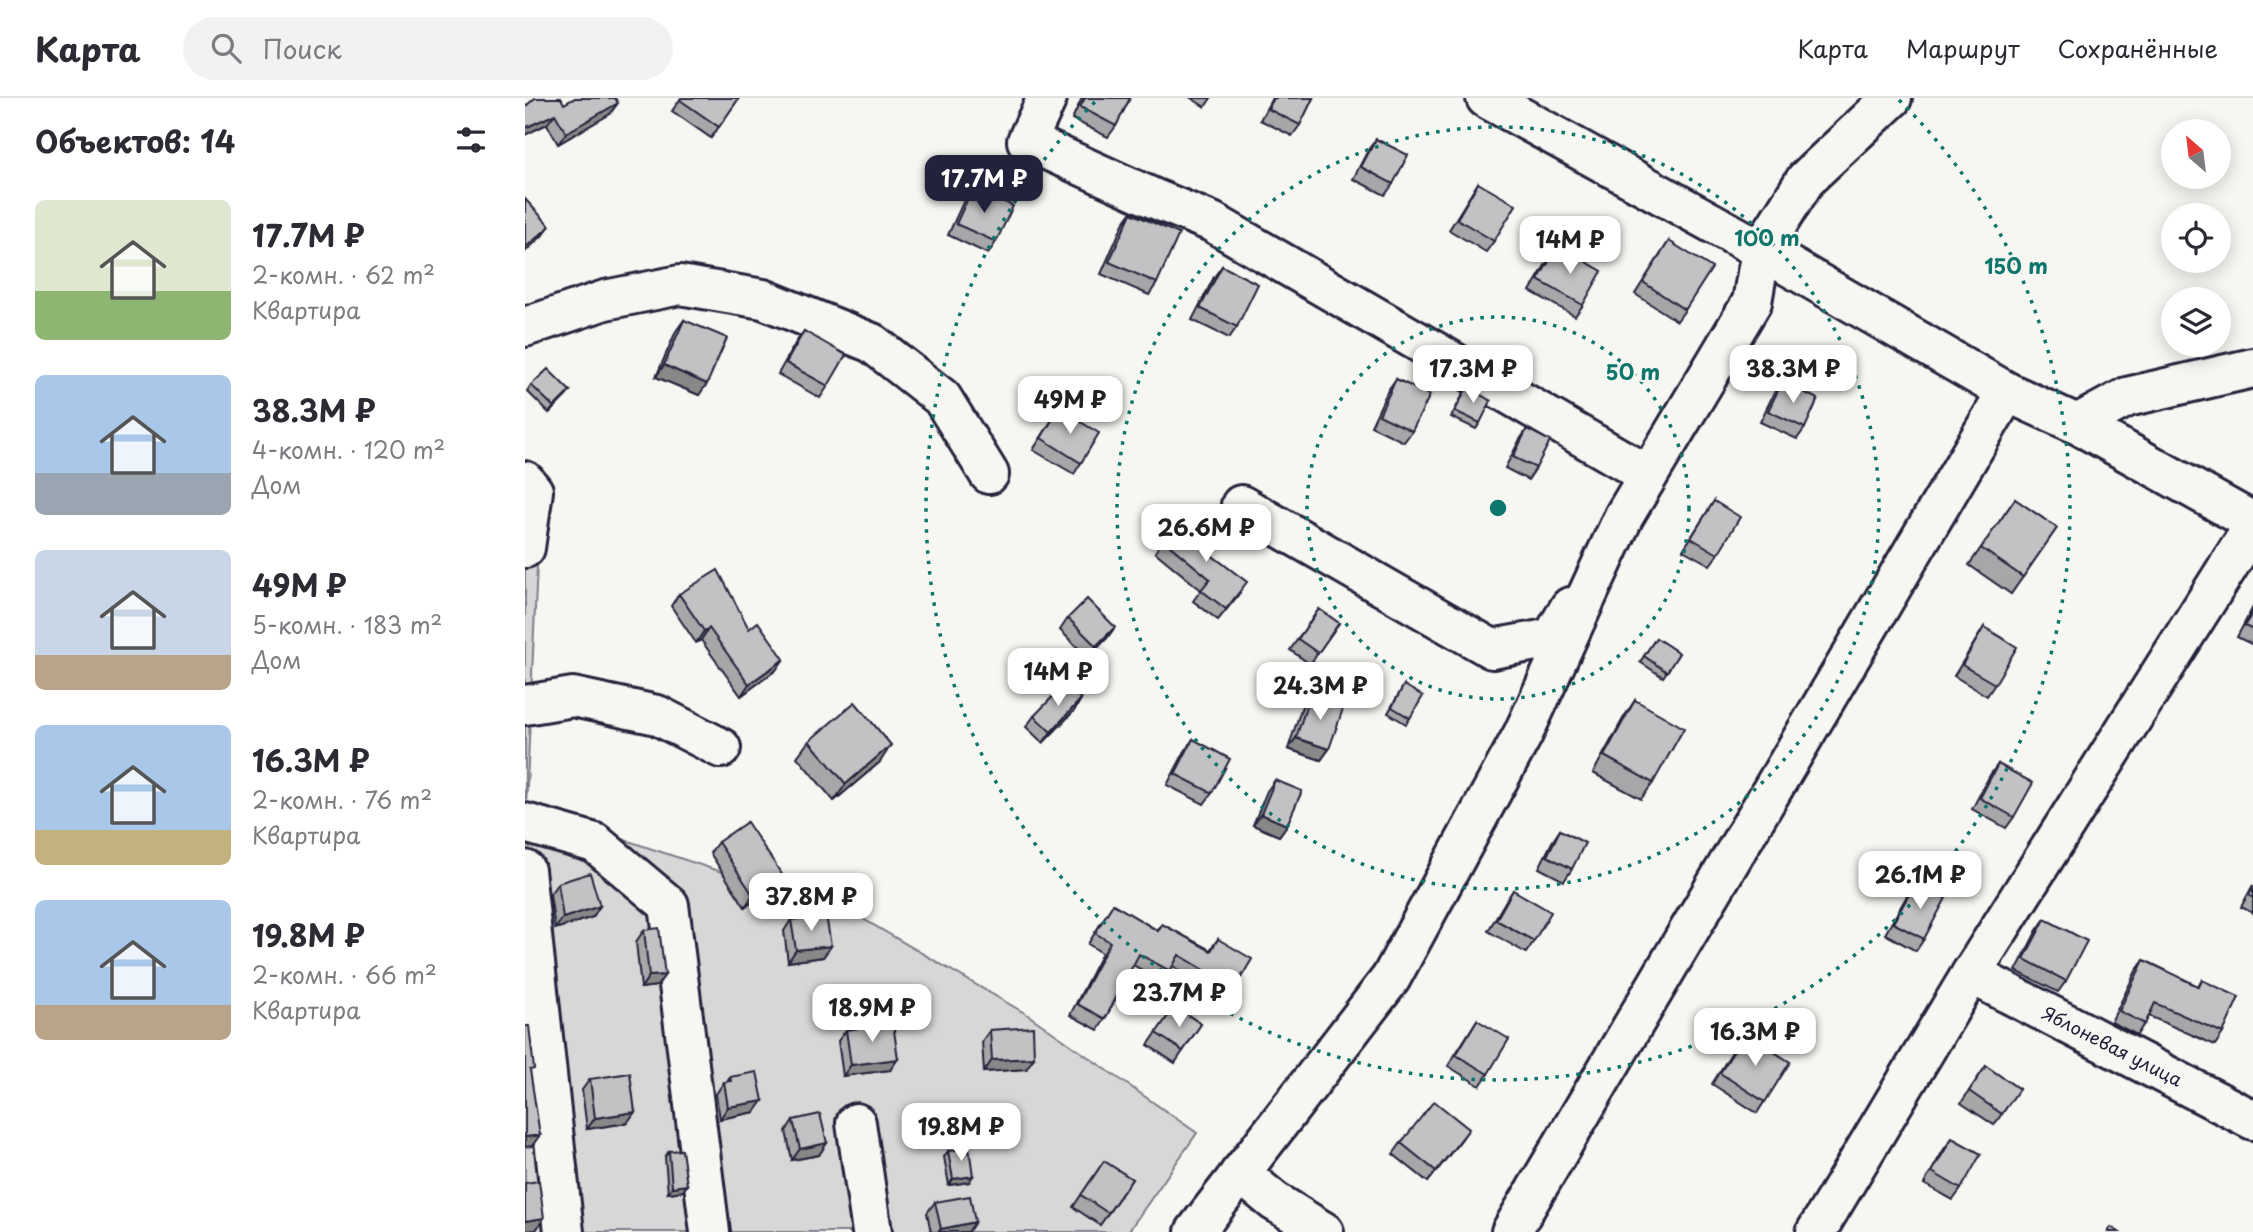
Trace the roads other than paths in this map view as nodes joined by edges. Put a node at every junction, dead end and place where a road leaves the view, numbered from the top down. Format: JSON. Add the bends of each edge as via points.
{"nodes":[{"id":1,"x":1047,"y":98,"type":"edge"},
{"id":2,"x":1486,"y":98,"type":"edge"},
{"id":3,"x":1892,"y":98,"type":"edge"},
{"id":4,"x":1761,"y":250,"type":"junction"},
{"id":5,"x":525,"y":327,"type":"edge"},
{"id":6,"x":2253,"y":368,"type":"edge"},
{"id":7,"x":2007,"y":392,"type":"junction"},
{"id":8,"x":2077,"y":424,"type":"junction"},
{"id":9,"x":989,"y":474,"type":"dead end"},
{"id":10,"x":1648,"y":475,"type":"junction"},
{"id":11,"x":525,"y":481,"type":"edge"},
{"id":12,"x":1241,"y":505,"type":"dead end"},
{"id":13,"x":1624,"y":516,"type":"junction"},
{"id":14,"x":2253,"y":524,"type":"edge"},
{"id":15,"x":525,"y":548,"type":"edge"},
{"id":16,"x":525,"y":705,"type":"edge"},
{"id":17,"x":721,"y":748,"type":"dead end"},
{"id":18,"x":525,"y":823,"type":"edge"},
{"id":19,"x":525,"y":870,"type":"edge"},
{"id":20,"x":1971,"y":974,"type":"junction"},
{"id":21,"x":2253,"y":1120,"type":"edge"},
{"id":22,"x":856,"y":1123,"type":"dead end"},
{"id":23,"x":1240,"y":1174,"type":"junction"},
{"id":24,"x":564,"y":1232,"type":"edge"},
{"id":25,"x":710,"y":1232,"type":"edge"},
{"id":26,"x":872,"y":1232,"type":"edge"},
{"id":27,"x":1195,"y":1232,"type":"edge"},
{"id":28,"x":1324,"y":1232,"type":"edge"},
{"id":29,"x":1511,"y":1232,"type":"edge"},
{"id":30,"x":1816,"y":1232,"type":"edge"}],
"edges":[{"from":1,"to":10,"type":"street","via":[[1027,141],[1212,222]]},
{"from":2,"to":4,"type":"street"},
{"from":3,"to":4,"type":"street","via":[[1806,178]]},
{"from":4,"to":7,"type":"street"},
{"from":4,"to":10,"type":"street","via":[[1752,302]]},
{"from":5,"to":9,"type":"street","via":[[605,300],[680,285],[763,299],[872,343],[943,398]]},
{"from":6,"to":8,"type":"street","via":[[2127,397]]},
{"from":7,"to":8,"type":"street"},
{"from":7,"to":29,"type":"street"},
{"from":8,"to":14,"type":"street"},
{"from":10,"to":13,"type":"street"},
{"from":11,"to":15,"type":"street","via":[[533,491]]},
{"from":12,"to":13,"type":"street","via":[[1492,649],[1552,638]]},
{"from":13,"to":23,"type":"street","via":[[1523,734],[1391,978]]},
{"from":14,"to":20,"type":"street"},
{"from":16,"to":17,"type":"street","via":[[573,697],[657,715]]},
{"from":18,"to":25,"type":"street","via":[[595,843],[669,905]]},
{"from":19,"to":24,"type":"street"},
{"from":20,"to":21,"type":"street","name":"Яблоневая улица"},
{"from":20,"to":30,"type":"street"},
{"from":22,"to":26,"type":"street"},
{"from":23,"to":27,"type":"street"},
{"from":23,"to":28,"type":"street"}]}
